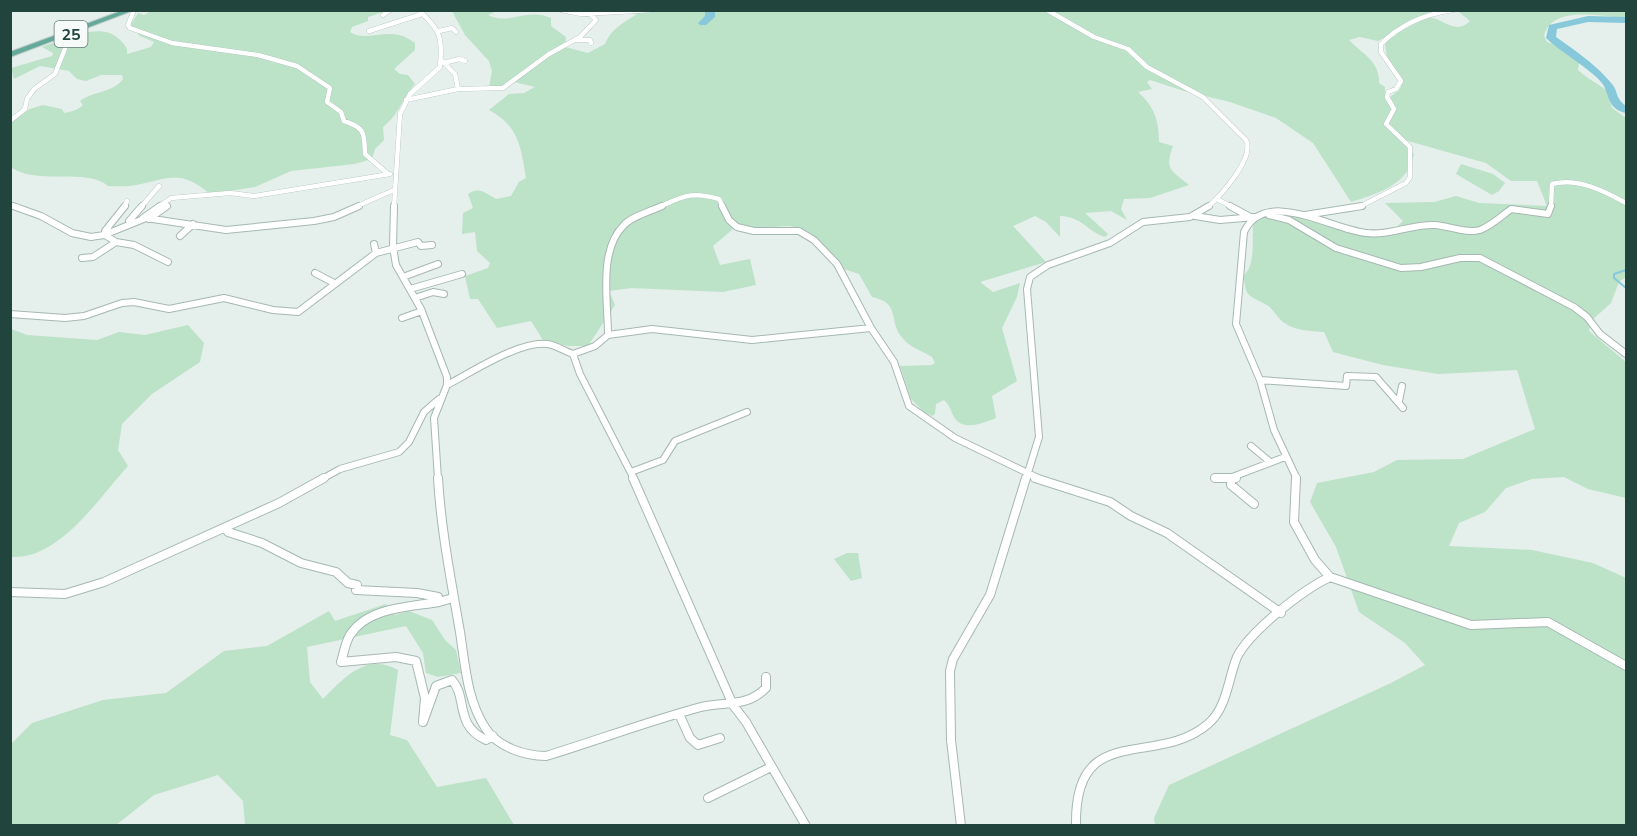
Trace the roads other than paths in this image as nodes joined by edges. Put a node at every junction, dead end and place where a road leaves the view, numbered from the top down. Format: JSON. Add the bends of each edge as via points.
{"nodes":[{"id":1,"x":133,"y":10,"type":"edge"},
{"id":2,"x":390,"y":10,"type":"edge"},
{"id":3,"x":561,"y":10,"type":"edge"},
{"id":4,"x":652,"y":10,"type":"edge"},
{"id":5,"x":1047,"y":10,"type":"edge"},
{"id":6,"x":1453,"y":10,"type":"edge"},
{"id":7,"x":421,"y":12,"type":"edge"},
{"id":8,"x":383,"y":15,"type":"dead end"},
{"id":9,"x":592,"y":16,"type":"junction"},
{"id":10,"x":615,"y":16,"type":"dead end"},
{"id":11,"x":439,"y":31,"type":"junction"},
{"id":12,"x":79,"y":32,"type":"junction"},
{"id":13,"x":369,"y":32,"type":"dead end"},
{"id":14,"x":456,"y":32,"type":"dead end"},
{"id":15,"x":575,"y":40,"type":"junction"},
{"id":16,"x":591,"y":43,"type":"dead end"},
{"id":17,"x":10,"y":55,"type":"edge"},
{"id":18,"x":465,"y":61,"type":"dead end"},
{"id":19,"x":443,"y":62,"type":"junction"},
{"id":20,"x":458,"y":89,"type":"junction"},
{"id":21,"x":406,"y":100,"type":"junction"},
{"id":22,"x":10,"y":122,"type":"edge"},
{"id":23,"x":398,"y":173,"type":"junction"},
{"id":24,"x":388,"y":174,"type":"junction"},
{"id":25,"x":159,"y":186,"type":"dead end"},
{"id":26,"x":394,"y":190,"type":"junction"},
{"id":27,"x":1217,"y":199,"type":"junction"},
{"id":28,"x":127,"y":201,"type":"dead end"},
{"id":29,"x":1626,"y":203,"type":"edge"},
{"id":30,"x":10,"y":205,"type":"edge"},
{"id":31,"x":167,"y":206,"type":"dead end"},
{"id":32,"x":1303,"y":215,"type":"junction"},
{"id":33,"x":1195,"y":216,"type":"junction"},
{"id":34,"x":1252,"y":218,"type":"junction"},
{"id":35,"x":141,"y":219,"type":"junction"},
{"id":36,"x":149,"y":219,"type":"junction"},
{"id":37,"x":127,"y":223,"type":"junction"},
{"id":38,"x":193,"y":224,"type":"junction"},
{"id":39,"x":105,"y":235,"type":"junction"},
{"id":40,"x":180,"y":236,"type":"dead end"},
{"id":41,"x":116,"y":242,"type":"junction"},
{"id":42,"x":374,"y":244,"type":"dead end"},
{"id":43,"x":432,"y":245,"type":"dead end"},
{"id":44,"x":393,"y":247,"type":"junction"},
{"id":45,"x":376,"y":253,"type":"junction"},
{"id":46,"x":82,"y":258,"type":"dead end"},
{"id":47,"x":168,"y":262,"type":"dead end"},
{"id":48,"x":438,"y":264,"type":"dead end"},
{"id":49,"x":315,"y":273,"type":"dead end"},
{"id":50,"x":462,"y":274,"type":"dead end"},
{"id":51,"x":403,"y":277,"type":"junction"},
{"id":52,"x":334,"y":283,"type":"junction"},
{"id":53,"x":410,"y":289,"type":"junction"},
{"id":54,"x":444,"y":294,"type":"dead end"},
{"id":55,"x":415,"y":298,"type":"junction"},
{"id":56,"x":422,"y":311,"type":"junction"},
{"id":57,"x":10,"y":314,"type":"edge"},
{"id":58,"x":402,"y":318,"type":"dead end"},
{"id":59,"x":871,"y":328,"type":"junction"},
{"id":60,"x":608,"y":335,"type":"junction"},
{"id":61,"x":573,"y":354,"type":"junction"},
{"id":62,"x":1626,"y":354,"type":"edge"},
{"id":63,"x":1260,"y":380,"type":"junction"},
{"id":64,"x":447,"y":385,"type":"junction"},
{"id":65,"x":1402,"y":386,"type":"dead end"},
{"id":66,"x":441,"y":397,"type":"junction"},
{"id":67,"x":1401,"y":404,"type":"joint"},
{"id":68,"x":747,"y":412,"type":"dead end"},
{"id":69,"x":1251,"y":446,"type":"dead end"},
{"id":70,"x":1285,"y":457,"type":"junction"},
{"id":71,"x":1269,"y":461,"type":"junction"},
{"id":72,"x":630,"y":472,"type":"junction"},
{"id":73,"x":1027,"y":475,"type":"junction"},
{"id":74,"x":1215,"y":478,"type":"dead end"},
{"id":75,"x":1231,"y":481,"type":"junction"},
{"id":76,"x":1254,"y":504,"type":"dead end"},
{"id":77,"x":226,"y":527,"type":"junction"},
{"id":78,"x":1330,"y":578,"type":"junction"},
{"id":79,"x":10,"y":592,"type":"edge"},
{"id":80,"x":453,"y":598,"type":"junction"},
{"id":81,"x":439,"y":602,"type":"junction"},
{"id":82,"x":1281,"y":613,"type":"junction"},
{"id":83,"x":1626,"y":666,"type":"edge"},
{"id":84,"x":766,"y":677,"type":"dead end"},
{"id":85,"x":733,"y":705,"type":"junction"},
{"id":86,"x":679,"y":714,"type":"junction"},
{"id":87,"x":493,"y":736,"type":"junction"},
{"id":88,"x":720,"y":738,"type":"dead end"},
{"id":89,"x":771,"y":767,"type":"junction"},
{"id":90,"x":708,"y":798,"type":"dead end"},
{"id":91,"x":806,"y":825,"type":"edge"},
{"id":92,"x":960,"y":825,"type":"edge"},
{"id":93,"x":1076,"y":825,"type":"edge"}],
"edges":[{"from":1,"to":12,"type":"main road","number":"25"},
{"from":1,"to":24,"type":"street","via":[[130,28],[172,43],[302,67],[313,80],[330,88],[327,102],[341,112],[344,121],[363,133],[365,154]]},
{"from":2,"to":8,"type":"street"},
{"from":3,"to":9,"type":"street"},
{"from":4,"to":9,"type":"street"},
{"from":5,"to":27,"type":"street","via":[[1094,37],[1128,49],[1147,68],[1203,97],[1246,140],[1248,155]]},
{"from":6,"to":32,"type":"street","via":[[1432,12],[1381,44],[1381,52],[1401,81],[1388,92],[1394,109],[1386,124],[1410,147],[1410,177],[1406,183],[1358,208]]},
{"from":7,"to":11,"type":"street"},
{"from":7,"to":13,"type":"street"},
{"from":9,"to":10,"type":"street"},
{"from":9,"to":15,"type":"street","via":[[596,20],[593,25]]},
{"from":11,"to":14,"type":"street","via":[[452,28]]},
{"from":11,"to":19,"type":"street"},
{"from":12,"to":17,"type":"main road","number":"25"},
{"from":12,"to":22,"type":"street","via":[[66,46],[55,74],[34,89],[25,110]]},
{"from":15,"to":16,"type":"street"},
{"from":15,"to":20,"type":"street","via":[[503,88]]},
{"from":18,"to":19,"type":"street"},
{"from":19,"to":20,"type":"street","via":[[455,74]]},
{"from":19,"to":21,"type":"street"},
{"from":20,"to":21,"type":"street"},
{"from":21,"to":23,"type":"street","via":[[399,117]]},
{"from":23,"to":24,"type":"street"},
{"from":23,"to":26,"type":"street"},
{"from":24,"to":35,"type":"street","via":[[255,196],[230,193],[171,198]]},
{"from":25,"to":37,"type":"street"},
{"from":26,"to":38,"type":"street","via":[[334,217],[314,221],[226,230]]},
{"from":26,"to":44,"type":"street"},
{"from":27,"to":33,"type":"street"},
{"from":27,"to":34,"type":"street"},
{"from":28,"to":39,"type":"street"},
{"from":29,"to":32,"type":"street","via":[[1586,185],[1561,182],[1552,184],[1548,214],[1511,209],[1475,231],[1421,225],[1387,235],[1363,233],[1324,225]]},
{"from":30,"to":39,"type":"street","via":[[50,220],[69,234]]},
{"from":31,"to":36,"type":"street"},
{"from":32,"to":34,"type":"street","via":[[1273,210]]},
{"from":33,"to":34,"type":"street","via":[[1220,220]]},
{"from":33,"to":73,"type":"street","via":[[1143,222],[1110,243],[1048,265],[1030,277],[1026,289],[1039,432]]},
{"from":34,"to":62,"type":"street","via":[[1276,215],[1336,248],[1401,268],[1460,258],[1491,262],[1574,307]]},
{"from":34,"to":63,"type":"street","via":[[1245,232],[1236,324]]},
{"from":35,"to":36,"type":"street"},
{"from":35,"to":37,"type":"street"},
{"from":36,"to":38,"type":"street"},
{"from":37,"to":39,"type":"street"},
{"from":38,"to":40,"type":"street"},
{"from":39,"to":41,"type":"street"},
{"from":41,"to":46,"type":"street","via":[[93,257]]},
{"from":41,"to":47,"type":"street","via":[[134,245]]},
{"from":42,"to":45,"type":"street"},
{"from":43,"to":44,"type":"street","via":[[421,246],[418,242]]},
{"from":44,"to":45,"type":"street"},
{"from":44,"to":51,"type":"street"},
{"from":45,"to":52,"type":"street"},
{"from":48,"to":51,"type":"street"},
{"from":49,"to":52,"type":"street"},
{"from":50,"to":53,"type":"street"},
{"from":51,"to":53,"type":"street"},
{"from":52,"to":57,"type":"street","via":[[298,312],[224,298],[169,309],[122,303],[65,318]]},
{"from":53,"to":55,"type":"street"},
{"from":54,"to":55,"type":"street","via":[[433,292]]},
{"from":55,"to":56,"type":"street"},
{"from":56,"to":58,"type":"street"},
{"from":56,"to":64,"type":"street","via":[[446,370]]},
{"from":59,"to":60,"type":"street","via":[[752,340],[652,329]]},
{"from":59,"to":60,"type":"street","via":[[844,282],[842,271],[805,233],[737,227],[729,220],[719,198],[695,193],[629,220],[620,229],[608,258]]},
{"from":59,"to":73,"type":"street","via":[[894,362],[909,406],[955,438]]},
{"from":60,"to":61,"type":"street","via":[[595,346]]},
{"from":61,"to":64,"type":"street","via":[[546,344],[501,358]]},
{"from":61,"to":72,"type":"street"},
{"from":63,"to":67,"type":"street","via":[[1346,386],[1347,376],[1376,377]]},
{"from":63,"to":70,"type":"street"},
{"from":64,"to":66,"type":"street"},
{"from":65,"to":67,"type":"street"},
{"from":66,"to":77,"type":"street","via":[[424,412],[409,442],[399,452],[340,469]]},
{"from":66,"to":80,"type":"street","via":[[434,428],[441,525]]},
{"from":68,"to":72,"type":"street","via":[[675,441],[663,460]]},
{"from":69,"to":71,"type":"street"},
{"from":70,"to":71,"type":"street"},
{"from":70,"to":78,"type":"street","via":[[1297,479],[1294,522]]},
{"from":71,"to":75,"type":"street"},
{"from":72,"to":85,"type":"street"},
{"from":73,"to":82,"type":"street","via":[[1116,505],[1167,533]]},
{"from":73,"to":92,"type":"street","via":[[990,595],[950,671],[951,740]]},
{"from":74,"to":75,"type":"street"},
{"from":75,"to":76,"type":"street"},
{"from":77,"to":79,"type":"street","via":[[131,571],[72,593]]},
{"from":77,"to":81,"type":"street","via":[[228,532],[262,543],[291,559],[336,572],[348,583],[357,585],[357,590],[417,592],[438,597]]},
{"from":78,"to":82,"type":"street"},
{"from":78,"to":83,"type":"street","via":[[1471,625],[1548,622]]},
{"from":80,"to":81,"type":"street"},
{"from":80,"to":87,"type":"street","via":[[471,695],[478,715]]},
{"from":81,"to":87,"type":"street","via":[[421,603],[369,619],[348,637],[341,662],[396,657],[416,661],[425,698],[423,722],[436,686],[452,680],[463,717],[481,739]]},
{"from":82,"to":93,"type":"street","via":[[1255,632],[1243,647],[1218,712],[1208,723],[1181,740],[1111,754],[1098,761],[1080,784]]},
{"from":84,"to":85,"type":"street","via":[[766,688]]},
{"from":85,"to":86,"type":"street","via":[[714,703]]},
{"from":85,"to":89,"type":"street"},
{"from":86,"to":87,"type":"street","via":[[546,756],[522,754]]},
{"from":86,"to":88,"type":"street","via":[[690,738],[698,745]]},
{"from":89,"to":90,"type":"street"},
{"from":89,"to":91,"type":"street"}]}
